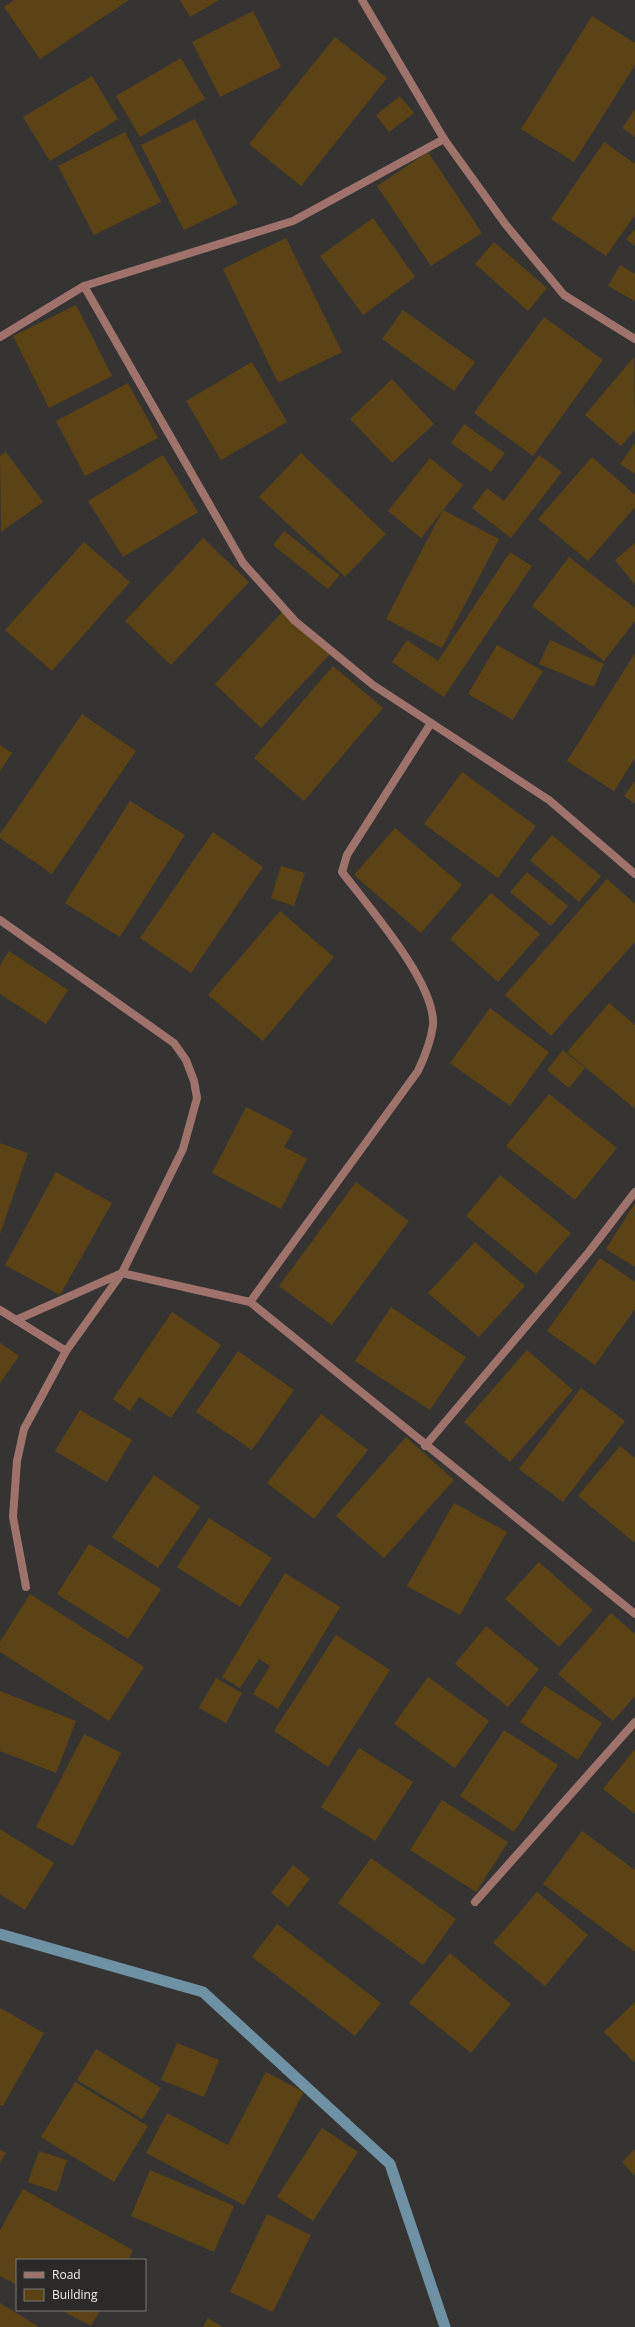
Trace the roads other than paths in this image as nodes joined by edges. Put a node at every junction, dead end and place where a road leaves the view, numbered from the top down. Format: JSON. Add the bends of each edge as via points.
{"nodes":[{"id":1,"x":362,"y":0,"type":"edge"},
{"id":2,"x":444,"y":139,"type":"junction"},
{"id":3,"x":84,"y":286,"type":"junction"},
{"id":4,"x":0,"y":337,"type":"edge"},
{"id":5,"x":635,"y":339,"type":"edge"},
{"id":6,"x":431,"y":723,"type":"junction"},
{"id":7,"x":635,"y":874,"type":"edge"},
{"id":8,"x":0,"y":920,"type":"edge"},
{"id":9,"x":635,"y":1192,"type":"edge"},
{"id":10,"x":122,"y":1274,"type":"junction"},
{"id":11,"x":250,"y":1302,"type":"junction"},
{"id":12,"x":0,"y":1310,"type":"edge"},
{"id":13,"x":16,"y":1320,"type":"junction"},
{"id":14,"x":66,"y":1351,"type":"junction"},
{"id":15,"x":425,"y":1446,"type":"junction"},
{"id":16,"x":26,"y":1587,"type":"dead end"},
{"id":17,"x":635,"y":1614,"type":"edge"},
{"id":18,"x":635,"y":1722,"type":"edge"},
{"id":19,"x":475,"y":1902,"type":"dead end"}],
"edges":[{"from":1,"to":2,"type":"street"},
{"from":2,"to":3,"type":"street","via":[[293,221]]},
{"from":2,"to":5,"type":"street","via":[[506,225],[564,295]]},
{"from":3,"to":4,"type":"street"},
{"from":3,"to":6,"type":"street","via":[[243,563],[295,621],[373,685]]},
{"from":6,"to":7,"type":"street","via":[[549,800]]},
{"from":6,"to":11,"type":"street","via":[[347,855],[342,872],[372,908],[425,988],[433,1024],[429,1046],[418,1071]]},
{"from":8,"to":10,"type":"street","via":[[174,1043],[186,1060],[194,1081],[197,1098],[183,1149]]},
{"from":9,"to":15,"type":"street","via":[[588,1253]]},
{"from":10,"to":11,"type":"street"},
{"from":10,"to":13,"type":"street"},
{"from":10,"to":14,"type":"street"},
{"from":11,"to":15,"type":"street"},
{"from":12,"to":13,"type":"street"},
{"from":13,"to":14,"type":"street"},
{"from":14,"to":16,"type":"street","via":[[24,1429],[17,1461],[13,1517]]},
{"from":15,"to":17,"type":"street"},
{"from":18,"to":19,"type":"street"}]}
